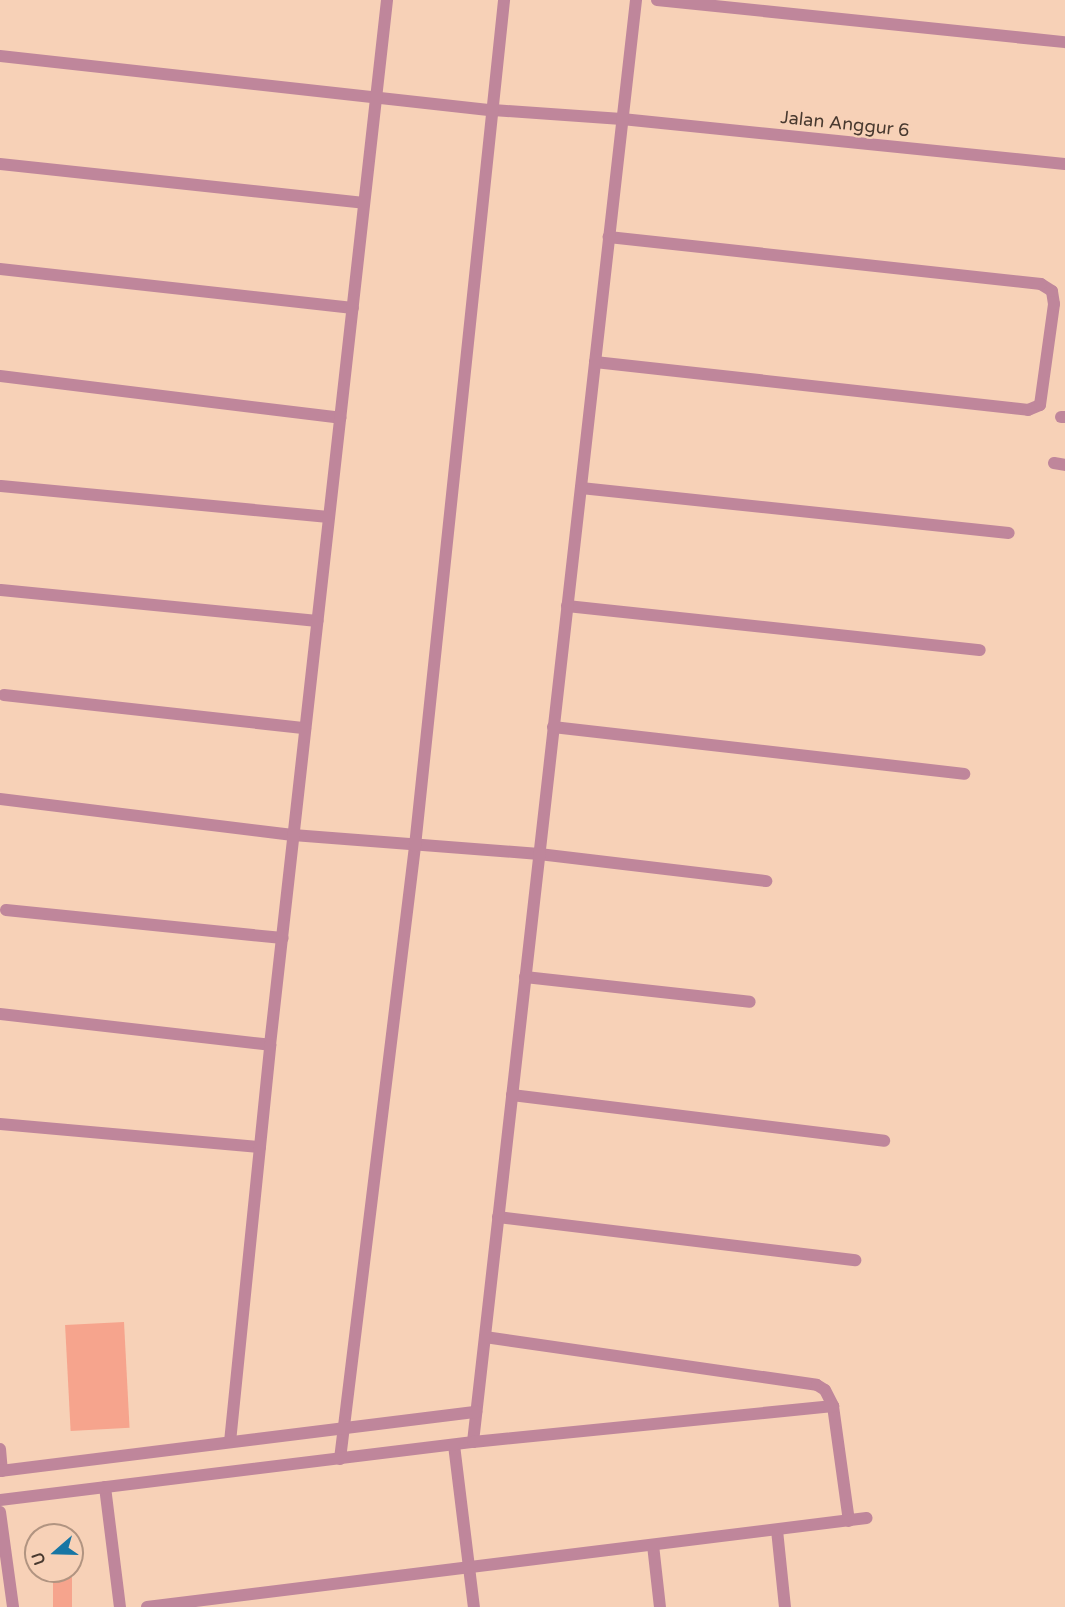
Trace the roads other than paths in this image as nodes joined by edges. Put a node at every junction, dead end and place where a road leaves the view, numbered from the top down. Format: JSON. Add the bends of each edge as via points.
{"nodes":[{"id":1,"x":387,"y":0,"type":"edge"},
{"id":2,"x":504,"y":0,"type":"edge"},
{"id":3,"x":636,"y":0,"type":"edge"},
{"id":4,"x":657,"y":0,"type":"edge"},
{"id":5,"x":1065,"y":42,"type":"edge"},
{"id":6,"x":0,"y":57,"type":"edge"},
{"id":7,"x":376,"y":97,"type":"junction"},
{"id":8,"x":493,"y":110,"type":"junction"},
{"id":9,"x":622,"y":119,"type":"junction"},
{"id":10,"x":0,"y":164,"type":"edge"},
{"id":11,"x":1065,"y":164,"type":"edge"},
{"id":12,"x":364,"y":203,"type":"junction"},
{"id":13,"x":609,"y":237,"type":"junction"},
{"id":14,"x":0,"y":268,"type":"edge"},
{"id":15,"x":353,"y":308,"type":"junction"},
{"id":16,"x":595,"y":362,"type":"junction"},
{"id":17,"x":0,"y":376,"type":"edge"},
{"id":18,"x":340,"y":418,"type":"junction"},
{"id":19,"x":1,"y":486,"type":"edge"},
{"id":20,"x":581,"y":488,"type":"junction"},
{"id":21,"x":329,"y":517,"type":"junction"},
{"id":22,"x":1009,"y":533,"type":"dead end"},
{"id":23,"x":2,"y":590,"type":"edge"},
{"id":24,"x":567,"y":606,"type":"junction"},
{"id":25,"x":317,"y":621,"type":"junction"},
{"id":26,"x":980,"y":650,"type":"dead end"},
{"id":27,"x":4,"y":695,"type":"dead end"},
{"id":28,"x":554,"y":727,"type":"junction"},
{"id":29,"x":305,"y":728,"type":"junction"},
{"id":30,"x":964,"y":774,"type":"dead end"},
{"id":31,"x":0,"y":799,"type":"edge"},
{"id":32,"x":293,"y":835,"type":"junction"},
{"id":33,"x":415,"y":846,"type":"junction"},
{"id":34,"x":539,"y":854,"type":"junction"},
{"id":35,"x":766,"y":881,"type":"dead end"},
{"id":36,"x":6,"y":910,"type":"dead end"},
{"id":37,"x":283,"y":938,"type":"junction"},
{"id":38,"x":525,"y":977,"type":"junction"},
{"id":39,"x":750,"y":1002,"type":"dead end"},
{"id":40,"x":0,"y":1014,"type":"edge"},
{"id":41,"x":270,"y":1045,"type":"junction"},
{"id":42,"x":512,"y":1095,"type":"junction"},
{"id":43,"x":0,"y":1124,"type":"edge"},
{"id":44,"x":884,"y":1141,"type":"dead end"},
{"id":45,"x":260,"y":1147,"type":"junction"},
{"id":46,"x":498,"y":1217,"type":"junction"},
{"id":47,"x":855,"y":1260,"type":"dead end"},
{"id":48,"x":485,"y":1337,"type":"junction"},
{"id":49,"x":833,"y":1406,"type":"junction"},
{"id":50,"x":476,"y":1412,"type":"junction"},
{"id":51,"x":343,"y":1428,"type":"junction"},
{"id":52,"x":231,"y":1442,"type":"junction"},
{"id":53,"x":473,"y":1442,"type":"junction"},
{"id":54,"x":454,"y":1445,"type":"junction"},
{"id":55,"x":0,"y":1449,"type":"edge"},
{"id":56,"x":340,"y":1459,"type":"junction"},
{"id":57,"x":1,"y":1471,"type":"edge"},
{"id":58,"x":105,"y":1487,"type":"junction"},
{"id":59,"x":0,"y":1500,"type":"edge"},
{"id":60,"x":0,"y":1512,"type":"edge"},
{"id":61,"x":867,"y":1518,"type":"dead end"},
{"id":62,"x":849,"y":1521,"type":"junction"},
{"id":63,"x":777,"y":1530,"type":"junction"},
{"id":64,"x":653,"y":1545,"type":"junction"},
{"id":65,"x":469,"y":1567,"type":"junction"},
{"id":66,"x":13,"y":1607,"type":"edge"},
{"id":67,"x":120,"y":1607,"type":"edge"},
{"id":68,"x":147,"y":1607,"type":"edge"},
{"id":69,"x":474,"y":1607,"type":"edge"},
{"id":70,"x":660,"y":1607,"type":"edge"},
{"id":71,"x":785,"y":1607,"type":"edge"}],
"edges":[{"from":1,"to":7,"type":"street"},
{"from":2,"to":8,"type":"street"},
{"from":3,"to":9,"type":"street"},
{"from":4,"to":5,"type":"street"},
{"from":6,"to":7,"type":"street","name":"Jalan Anggur 6"},
{"from":7,"to":8,"type":"street","name":"Jalan Anggur 6"},
{"from":7,"to":12,"type":"street"},
{"from":8,"to":9,"type":"street","name":"Jalan Anggur 6"},
{"from":8,"to":33,"type":"street"},
{"from":9,"to":11,"type":"street","name":"Jalan Anggur 6"},
{"from":9,"to":13,"type":"street"},
{"from":10,"to":12,"type":"street"},
{"from":12,"to":15,"type":"street"},
{"from":13,"to":16,"type":"street"},
{"from":13,"to":16,"type":"street","via":[[1041,285],[1052,291],[1054,304],[1040,405],[1029,410]]},
{"from":14,"to":15,"type":"street"},
{"from":15,"to":18,"type":"street"},
{"from":16,"to":20,"type":"street"},
{"from":17,"to":18,"type":"street"},
{"from":18,"to":21,"type":"street"},
{"from":19,"to":21,"type":"street"},
{"from":20,"to":22,"type":"street"},
{"from":20,"to":24,"type":"street"},
{"from":21,"to":25,"type":"street"},
{"from":23,"to":25,"type":"street"},
{"from":24,"to":26,"type":"street"},
{"from":24,"to":28,"type":"street"},
{"from":25,"to":29,"type":"street"},
{"from":27,"to":29,"type":"street"},
{"from":28,"to":30,"type":"street"},
{"from":28,"to":34,"type":"street"},
{"from":29,"to":32,"type":"street"},
{"from":31,"to":32,"type":"street"},
{"from":32,"to":33,"type":"street"},
{"from":32,"to":37,"type":"street"},
{"from":33,"to":34,"type":"street"},
{"from":33,"to":51,"type":"street"},
{"from":34,"to":35,"type":"street"},
{"from":34,"to":38,"type":"street"},
{"from":36,"to":37,"type":"street"},
{"from":37,"to":41,"type":"street"},
{"from":38,"to":39,"type":"street"},
{"from":38,"to":42,"type":"street"},
{"from":40,"to":41,"type":"street"},
{"from":41,"to":45,"type":"street"},
{"from":42,"to":44,"type":"street"},
{"from":42,"to":46,"type":"street"},
{"from":43,"to":45,"type":"street"},
{"from":45,"to":52,"type":"street"},
{"from":46,"to":47,"type":"street"},
{"from":46,"to":48,"type":"street"},
{"from":48,"to":49,"type":"street","via":[[804,1382],[825,1390]]},
{"from":48,"to":50,"type":"street"},
{"from":49,"to":53,"type":"street"},
{"from":49,"to":62,"type":"street"},
{"from":50,"to":51,"type":"street"},
{"from":50,"to":53,"type":"street"},
{"from":51,"to":52,"type":"street"},
{"from":51,"to":56,"type":"street"},
{"from":52,"to":57,"type":"street"},
{"from":53,"to":54,"type":"street"},
{"from":54,"to":56,"type":"street"},
{"from":54,"to":65,"type":"street"},
{"from":55,"to":57,"type":"street"},
{"from":56,"to":58,"type":"street"},
{"from":58,"to":59,"type":"street"},
{"from":58,"to":67,"type":"street"},
{"from":60,"to":66,"type":"street"},
{"from":61,"to":62,"type":"street"},
{"from":62,"to":63,"type":"street"},
{"from":63,"to":64,"type":"street"},
{"from":63,"to":71,"type":"street"},
{"from":64,"to":65,"type":"street"},
{"from":64,"to":70,"type":"street"},
{"from":65,"to":68,"type":"street"},
{"from":65,"to":69,"type":"street"}]}
